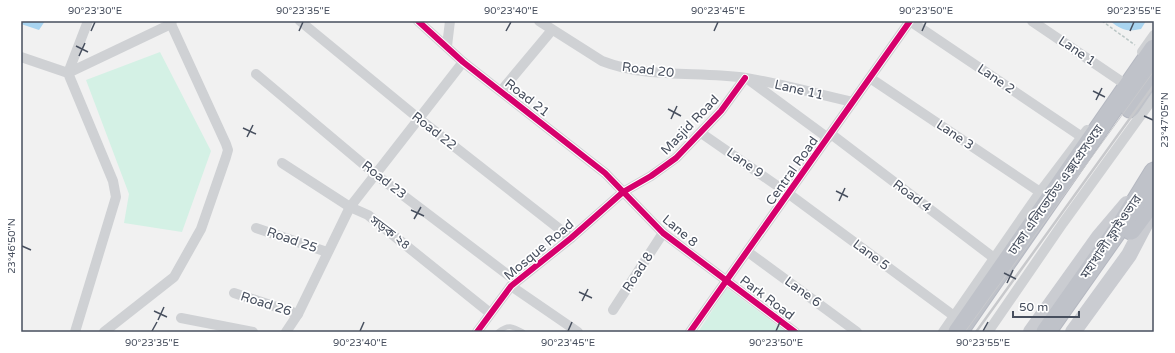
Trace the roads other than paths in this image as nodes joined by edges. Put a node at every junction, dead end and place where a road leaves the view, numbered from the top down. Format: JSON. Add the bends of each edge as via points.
{"nodes":[{"id":1,"x":88,"y":21,"type":"edge"},
{"id":2,"x":300,"y":21,"type":"edge"},
{"id":3,"x":418,"y":21,"type":"edge"},
{"id":4,"x":450,"y":21,"type":"edge"},
{"id":5,"x":539,"y":21,"type":"edge"},
{"id":6,"x":910,"y":21,"type":"edge"},
{"id":7,"x":1032,"y":21,"type":"edge"},
{"id":8,"x":171,"y":22,"type":"edge"},
{"id":9,"x":552,"y":30,"type":"junction"},
{"id":10,"x":1154,"y":35,"type":"edge"},
{"id":11,"x":447,"y":46,"type":"junction"},
{"id":12,"x":1148,"y":50,"type":"edge"},
{"id":13,"x":21,"y":57,"type":"edge"},
{"id":14,"x":463,"y":62,"type":"junction"},
{"id":15,"x":1154,"y":72,"type":"edge"},
{"id":16,"x":68,"y":73,"type":"junction"},
{"id":17,"x":256,"y":74,"type":"dead end"},
{"id":18,"x":745,"y":78,"type":"junction"},
{"id":19,"x":870,"y":78,"type":"junction"},
{"id":20,"x":1122,"y":82,"type":"junction"},
{"id":21,"x":501,"y":92,"type":"junction"},
{"id":22,"x":1154,"y":97,"type":"edge"},
{"id":23,"x":853,"y":102,"type":"junction"},
{"id":24,"x":418,"y":118,"type":"junction"},
{"id":25,"x":701,"y":133,"type":"junction"},
{"id":26,"x":829,"y":136,"type":"junction"},
{"id":27,"x":1082,"y":137,"type":"junction"},
{"id":28,"x":282,"y":163,"type":"dead end"},
{"id":29,"x":375,"y":174,"type":"junction"},
{"id":30,"x":1151,"y":176,"type":"edge"},
{"id":31,"x":623,"y":192,"type":"junction"},
{"id":32,"x":1040,"y":192,"type":"junction"},
{"id":33,"x":789,"y":194,"type":"junction"},
{"id":34,"x":1154,"y":199,"type":"edge"},
{"id":35,"x":1154,"y":206,"type":"edge"},
{"id":36,"x":350,"y":207,"type":"junction"},
{"id":37,"x":256,"y":228,"type":"dead end"},
{"id":38,"x":663,"y":233,"type":"junction"},
{"id":39,"x":571,"y":238,"type":"junction"},
{"id":40,"x":327,"y":252,"type":"junction"},
{"id":41,"x":748,"y":252,"type":"junction"},
{"id":42,"x":994,"y":258,"type":"junction"},
{"id":43,"x":726,"y":281,"type":"junction"},
{"id":44,"x":514,"y":284,"type":"junction"},
{"id":45,"x":234,"y":294,"type":"dead end"},
{"id":46,"x":613,"y":310,"type":"dead end"},
{"id":47,"x":490,"y":313,"type":"junction"},
{"id":48,"x":298,"y":314,"type":"junction"},
{"id":49,"x":181,"y":318,"type":"dead end"},
{"id":50,"x":956,"y":324,"type":"edge"},
{"id":51,"x":75,"y":332,"type":"edge"},
{"id":52,"x":104,"y":332,"type":"edge"},
{"id":53,"x":253,"y":332,"type":"edge"},
{"id":54,"x":286,"y":332,"type":"edge"},
{"id":55,"x":477,"y":332,"type":"edge"},
{"id":56,"x":498,"y":332,"type":"edge"},
{"id":57,"x":523,"y":332,"type":"edge"},
{"id":58,"x":578,"y":332,"type":"edge"},
{"id":59,"x":690,"y":332,"type":"edge"},
{"id":60,"x":795,"y":332,"type":"edge"},
{"id":61,"x":857,"y":332,"type":"edge"},
{"id":62,"x":943,"y":332,"type":"edge"},
{"id":63,"x":974,"y":332,"type":"edge"},
{"id":64,"x":988,"y":332,"type":"edge"},
{"id":65,"x":1031,"y":332,"type":"edge"},
{"id":66,"x":1046,"y":332,"type":"edge"},
{"id":67,"x":1059,"y":332,"type":"edge"},
{"id":68,"x":1073,"y":332,"type":"edge"}],
"edges":[{"from":1,"to":16,"type":"street"},
{"from":2,"to":24,"type":"street","name":"Road 22"},
{"from":3,"to":11,"type":"street","name":"Road 21"},
{"from":4,"to":11,"type":"street"},
{"from":5,"to":9,"type":"street","name":"Road 20"},
{"from":6,"to":19,"type":"street","name":"Central Road"},
{"from":6,"to":27,"type":"street","name":"Lane 2"},
{"from":7,"to":20,"type":"street","name":"Lane 1"},
{"from":8,"to":16,"type":"street"},
{"from":8,"to":52,"type":"street","via":[[228,150],[201,229],[174,277]]},
{"from":9,"to":18,"type":"street","name":"Road 20","via":[[613,66],[641,72]]},
{"from":9,"to":21,"type":"street"},
{"from":10,"to":12,"type":"street"},
{"from":11,"to":14,"type":"street","name":"Road 21"},
{"from":12,"to":20,"type":"street"},
{"from":12,"to":50,"type":"highway","name":"ঢাকা এলিভেটেড এক্সপ্রেসওয়ে"},
{"from":13,"to":16,"type":"street"},
{"from":14,"to":21,"type":"street","name":"Road 21"},
{"from":14,"to":24,"type":"street"},
{"from":15,"to":63,"type":"highway","name":"ঢাকা এলিভেটেড এক্সপ্রেসওয়ে"},
{"from":16,"to":51,"type":"street","via":[[113,182],[116,197]]},
{"from":17,"to":29,"type":"street","name":"Road 23"},
{"from":18,"to":23,"type":"street","name":"Lane 11"},
{"from":18,"to":25,"type":"street","name":"Masjid Road"},
{"from":18,"to":26,"type":"street","name":"Road 4"},
{"from":19,"to":23,"type":"street","name":"Central Road"},
{"from":19,"to":32,"type":"street","name":"Lane 3"},
{"from":20,"to":27,"type":"street"},
{"from":21,"to":31,"type":"street","name":"Road 21","via":[[605,173]]},
{"from":22,"to":64,"type":"street"},
{"from":23,"to":26,"type":"street","name":"Central Road"},
{"from":24,"to":29,"type":"street"},
{"from":24,"to":39,"type":"street","name":"Road 22"},
{"from":25,"to":31,"type":"street","name":"Masjid Road","via":[[676,158]]},
{"from":25,"to":33,"type":"street","name":"Lane 9"},
{"from":26,"to":33,"type":"street","name":"Central Road"},
{"from":26,"to":42,"type":"street","name":"Road 4"},
{"from":27,"to":32,"type":"street"},
{"from":28,"to":36,"type":"street","name":"সড়ক ২৪"},
{"from":29,"to":36,"type":"street"},
{"from":29,"to":44,"type":"street","name":"Road 23"},
{"from":30,"to":65,"type":"main road","via":[[1099,237]]},
{"from":30,"to":66,"type":"highway","name":"মহাখালী ফ্লাইওভার","via":[[1122,224]]},
{"from":31,"to":38,"type":"street","name":"Lane 8"},
{"from":31,"to":39,"type":"street","name":"Mosque Road"},
{"from":32,"to":42,"type":"street"},
{"from":33,"to":41,"type":"street","name":"Central Road"},
{"from":33,"to":50,"type":"street","name":"Lane 5"},
{"from":34,"to":67,"type":"highway","name":"মহাখালী ফ্লাইওভার"},
{"from":35,"to":68,"type":"main road","via":[[1129,255]]},
{"from":36,"to":40,"type":"street"},
{"from":36,"to":47,"type":"street","name":"সড়ক ২৪","via":[[368,215]]},
{"from":37,"to":40,"type":"street","name":"Road 25"},
{"from":38,"to":43,"type":"street","name":"Lane 8"},
{"from":38,"to":46,"type":"street","name":"Road 8"},
{"from":39,"to":44,"type":"street","name":"Mosque Road"},
{"from":40,"to":48,"type":"street"},
{"from":41,"to":43,"type":"street","name":"Central Road"},
{"from":41,"to":61,"type":"street","name":"Lane 6"},
{"from":42,"to":50,"type":"street"},
{"from":43,"to":59,"type":"street","name":"Central Road"},
{"from":43,"to":60,"type":"street","name":"Park Road"},
{"from":44,"to":47,"type":"street","name":"Mosque Road"},
{"from":44,"to":58,"type":"street","name":"Road 23"},
{"from":45,"to":48,"type":"street","name":"Road 26"},
{"from":47,"to":55,"type":"street","name":"Mosque Road"},
{"from":48,"to":54,"type":"street"},
{"from":49,"to":53,"type":"street"},
{"from":50,"to":62,"type":"street"},
{"from":56,"to":57,"type":"lane","via":[[511,326]]}]}
